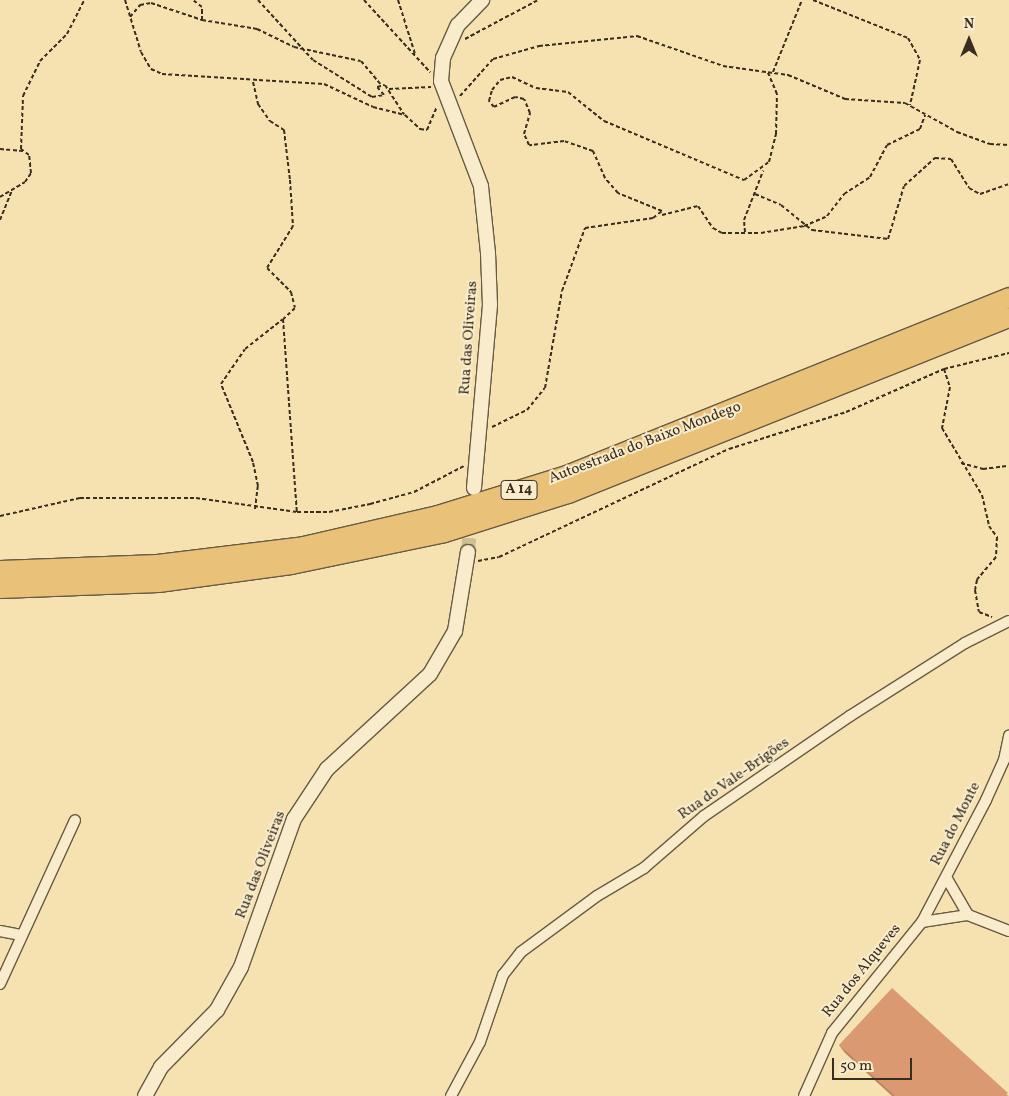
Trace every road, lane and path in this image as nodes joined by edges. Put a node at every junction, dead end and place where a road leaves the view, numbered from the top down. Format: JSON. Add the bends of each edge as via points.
{"nodes":[{"id":1,"x":84,"y":0,"type":"edge"},
{"id":2,"x":125,"y":0,"type":"edge"},
{"id":3,"x":193,"y":0,"type":"edge"},
{"id":4,"x":258,"y":0,"type":"edge"},
{"id":5,"x":364,"y":0,"type":"edge"},
{"id":6,"x":398,"y":0,"type":"edge"},
{"id":7,"x":482,"y":0,"type":"edge"},
{"id":8,"x":538,"y":0,"type":"edge"},
{"id":9,"x":802,"y":0,"type":"edge"},
{"id":10,"x":812,"y":0,"type":"edge"},
{"id":11,"x":130,"y":17,"type":"junction"},
{"id":12,"x":202,"y":20,"type":"junction"},
{"id":13,"x":300,"y":48,"type":"junction"},
{"id":14,"x":446,"y":51,"type":"junction"},
{"id":15,"x":416,"y":56,"type":"junction"},
{"id":16,"x":767,"y":71,"type":"junction"},
{"id":17,"x":774,"y":72,"type":"junction"},
{"id":18,"x":253,"y":82,"type":"junction"},
{"id":19,"x":380,"y":84,"type":"junction"},
{"id":20,"x":443,"y":86,"type":"junction"},
{"id":21,"x":389,"y":89,"type":"junction"},
{"id":22,"x":450,"y":105,"type":"junction"},
{"id":23,"x":910,"y":106,"type":"junction"},
{"id":24,"x":405,"y":115,"type":"junction"},
{"id":25,"x":925,"y":115,"type":"junction"},
{"id":26,"x":1009,"y":145,"type":"edge"},
{"id":27,"x":0,"y":150,"type":"edge"},
{"id":28,"x":24,"y":152,"type":"junction"},
{"id":29,"x":763,"y":169,"type":"junction"},
{"id":30,"x":1009,"y":184,"type":"edge"},
{"id":31,"x":12,"y":191,"type":"junction"},
{"id":32,"x":755,"y":194,"type":"junction"},
{"id":33,"x":0,"y":197,"type":"edge"},
{"id":34,"x":661,"y":215,"type":"junction"},
{"id":35,"x":0,"y":220,"type":"edge"},
{"id":36,"x":804,"y":226,"type":"junction"},
{"id":37,"x":746,"y":232,"type":"junction"},
{"id":38,"x":1009,"y":298,"type":"edge"},
{"id":39,"x":1009,"y":317,"type":"edge"},
{"id":40,"x":283,"y":319,"type":"junction"},
{"id":41,"x":1009,"y":353,"type":"edge"},
{"id":42,"x":944,"y":369,"type":"junction"},
{"id":43,"x":478,"y":434,"type":"junction"},
{"id":44,"x":959,"y":462,"type":"junction"},
{"id":45,"x":476,"y":464,"type":"junction"},
{"id":46,"x":1009,"y":466,"type":"edge"},
{"id":47,"x":474,"y":488,"type":"dead end"},
{"id":48,"x":255,"y":509,"type":"junction"},
{"id":49,"x":297,"y":512,"type":"junction"},
{"id":50,"x":0,"y":516,"type":"edge"},
{"id":51,"x":468,"y":557,"type":"joint"},
{"id":52,"x":0,"y":570,"type":"edge"},
{"id":53,"x":0,"y":588,"type":"edge"},
{"id":54,"x":996,"y":617,"type":"dead end"},
{"id":55,"x":1009,"y":621,"type":"edge"},
{"id":56,"x":1009,"y":736,"type":"edge"},
{"id":57,"x":75,"y":820,"type":"dead end"},
{"id":58,"x":946,"y":876,"type":"junction"},
{"id":59,"x":968,"y":915,"type":"junction"},
{"id":60,"x":922,"y":922,"type":"junction"},
{"id":61,"x":0,"y":931,"type":"edge"},
{"id":62,"x":1009,"y":931,"type":"edge"},
{"id":63,"x":21,"y":935,"type":"junction"},
{"id":64,"x":0,"y":984,"type":"edge"},
{"id":65,"x":145,"y":1096,"type":"edge"},
{"id":66,"x":451,"y":1096,"type":"edge"},
{"id":67,"x":804,"y":1096,"type":"edge"}],
"edges":[{"from":1,"to":28,"type":"path","via":[[68,34],[40,61],[23,96]]},
{"from":2,"to":11,"type":"path"},
{"from":3,"to":12,"type":"path","via":[[202,7]]},
{"from":4,"to":13,"type":"path"},
{"from":5,"to":15,"type":"path"},
{"from":6,"to":15,"type":"path"},
{"from":7,"to":14,"type":"street","via":[[458,25]]},
{"from":8,"to":14,"type":"path"},
{"from":9,"to":17,"type":"path"},
{"from":10,"to":23,"type":"path","via":[[908,38],[920,60]]},
{"from":11,"to":12,"type":"path","via":[[134,9],[151,2]]},
{"from":11,"to":18,"type":"path","via":[[151,69],[178,78]]},
{"from":12,"to":13,"type":"path","via":[[257,30]]},
{"from":13,"to":19,"type":"path","via":[[361,61]]},
{"from":13,"to":19,"type":"path","via":[[372,97],[384,95],[377,87]]},
{"from":14,"to":20,"type":"street"},
{"from":15,"to":20,"type":"path"},
{"from":16,"to":17,"type":"path"},
{"from":16,"to":22,"type":"path","via":[[723,66],[637,36],[589,39],[538,46],[493,59]]},
{"from":16,"to":29,"type":"path","via":[[777,94],[778,116]]},
{"from":17,"to":23,"type":"path","via":[[845,99]]},
{"from":18,"to":24,"type":"path","via":[[324,84],[373,107]]},
{"from":18,"to":40,"type":"path","via":[[258,104],[284,136],[293,226],[267,268],[291,292],[294,312]]},
{"from":19,"to":21,"type":"path"},
{"from":20,"to":21,"type":"path"},
{"from":20,"to":22,"type":"street","name":"Rua das Oliveiras"},
{"from":20,"to":24,"type":"path","via":[[427,130],[410,123]]},
{"from":21,"to":24,"type":"path"},
{"from":22,"to":43,"type":"street","name":"Rua das Oliveiras","via":[[481,186],[488,254],[490,306]]},
{"from":23,"to":25,"type":"path"},
{"from":25,"to":26,"type":"path","via":[[990,144]]},
{"from":25,"to":36,"type":"path","via":[[920,129],[887,145],[870,177],[844,194],[827,216]]},
{"from":27,"to":28,"type":"path"},
{"from":28,"to":31,"type":"path","via":[[29,155],[31,173]]},
{"from":29,"to":32,"type":"path"},
{"from":29,"to":34,"type":"path","via":[[744,180],[604,121],[574,95],[558,89],[536,88],[512,77],[500,80],[492,90],[489,101],[494,106],[515,97],[524,99],[530,113],[524,134],[529,145],[571,142],[593,151],[605,178],[618,193],[662,211]]},
{"from":30,"to":36,"type":"path","via":[[999,184],[989,194],[974,192],[951,159],[942,156],[907,181],[888,239]]},
{"from":31,"to":33,"type":"path"},
{"from":31,"to":35,"type":"path"},
{"from":32,"to":36,"type":"path","via":[[781,205]]},
{"from":32,"to":37,"type":"path","via":[[744,220]]},
{"from":34,"to":37,"type":"path","via":[[698,206],[713,228]]},
{"from":34,"to":43,"type":"path","via":[[584,228],[562,291],[545,388],[527,410]]},
{"from":36,"to":37,"type":"path"},
{"from":38,"to":52,"type":"highway","name":"Autoestrada do Baixo Mondego","number":"A 14","via":[[566,476],[437,515],[303,546],[186,560]]},
{"from":39,"to":53,"type":"highway","name":"Autoestrada do Baixo Mondego","number":"A 14","via":[[568,494],[444,532],[291,564],[158,582]]},
{"from":40,"to":48,"type":"path","via":[[245,348],[221,384],[253,462],[258,486]]},
{"from":40,"to":49,"type":"path"},
{"from":41,"to":42,"type":"path"},
{"from":42,"to":44,"type":"path","via":[[950,387],[942,428]]},
{"from":42,"to":51,"type":"path","via":[[846,412],[729,449],[499,557]]},
{"from":43,"to":45,"type":"street","name":"Rua das Oliveiras"},
{"from":44,"to":46,"type":"path","via":[[983,469]]},
{"from":44,"to":54,"type":"path","via":[[982,495],[989,526],[997,537],[996,557],[977,580],[974,590],[979,612]]},
{"from":45,"to":47,"type":"street","name":"Rua das Oliveiras"},
{"from":45,"to":49,"type":"path","via":[[459,466],[414,492],[370,504],[329,512]]},
{"from":48,"to":49,"type":"path"},
{"from":48,"to":50,"type":"path","via":[[196,498],[80,498]]},
{"from":51,"to":65,"type":"street","name":"Rua das Oliveiras","via":[[455,630],[430,674],[327,769],[298,812],[240,967],[217,1010],[161,1067]]},
{"from":55,"to":66,"type":"street","name":"Rua do Vale-Brigões","via":[[965,643],[850,716],[704,816],[644,868],[597,896],[522,952],[503,976],[480,1042]]},
{"from":56,"to":58,"type":"street","name":"Rua do Monte","via":[[1004,760]]},
{"from":57,"to":63,"type":"street"},
{"from":58,"to":59,"type":"street"},
{"from":58,"to":60,"type":"street","name":"Rua do Monte"},
{"from":59,"to":60,"type":"street","name":"Rua dos Alqueves"},
{"from":59,"to":62,"type":"street","name":"Rua dos Alqueves"},
{"from":60,"to":67,"type":"street","name":"Rua dos Alqueves","via":[[832,1033]]},
{"from":61,"to":63,"type":"street"},
{"from":63,"to":64,"type":"street"}]}
